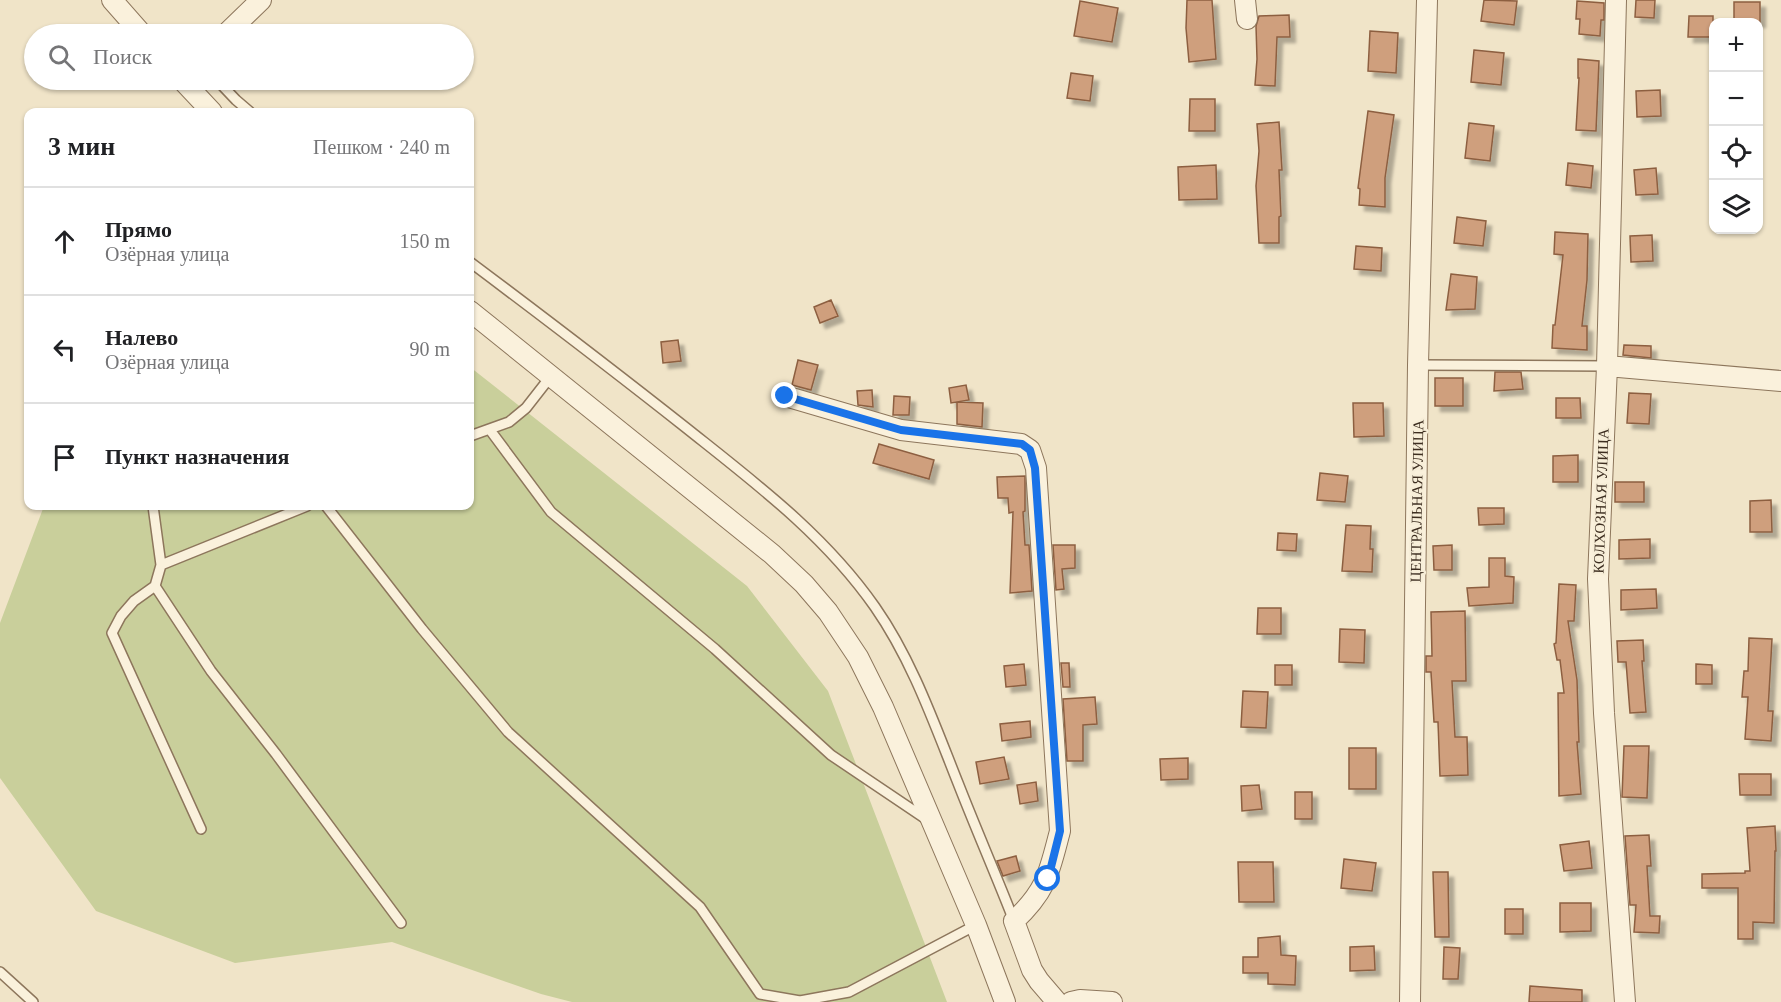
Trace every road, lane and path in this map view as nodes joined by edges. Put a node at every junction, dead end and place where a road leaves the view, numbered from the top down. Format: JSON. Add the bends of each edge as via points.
{"nodes":[{"id":1,"x":112,"y":0,"type":"edge"},
{"id":2,"x":261,"y":0,"type":"edge"},
{"id":3,"x":1427,"y":0,"type":"edge"},
{"id":4,"x":1616,"y":0,"type":"edge"},
{"id":5,"x":133,"y":24,"type":"edge"},
{"id":6,"x":236,"y":24,"type":"edge"},
{"id":7,"x":194,"y":90,"type":"edge"},
{"id":8,"x":226,"y":90,"type":"edge"},
{"id":9,"x":209,"y":108,"type":"edge"},
{"id":10,"x":245,"y":108,"type":"edge"},
{"id":11,"x":474,"y":265,"type":"edge"},
{"id":12,"x":474,"y":314,"type":"edge"},
{"id":13,"x":1418,"y":365,"type":"junction"},
{"id":14,"x":1607,"y":366,"type":"junction"},
{"id":15,"x":551,"y":376,"type":"junction"},
{"id":16,"x":1781,"y":381,"type":"edge"},
{"id":17,"x":785,"y":396,"type":"dead end"},
{"id":18,"x":490,"y":430,"type":"junction"},
{"id":19,"x":474,"y":435,"type":"edge"},
{"id":20,"x":154,"y":510,"type":"edge"},
{"id":21,"x":297,"y":510,"type":"edge"},
{"id":22,"x":329,"y":510,"type":"edge"},
{"id":23,"x":161,"y":565,"type":"junction"},
{"id":24,"x":155,"y":586,"type":"junction"},
{"id":25,"x":931,"y":823,"type":"junction"},
{"id":26,"x":201,"y":829,"type":"dead end"},
{"id":27,"x":1014,"y":921,"type":"junction"},
{"id":28,"x":400,"y":923,"type":"dead end"},
{"id":29,"x":976,"y":925,"type":"junction"},
{"id":30,"x":0,"y":972,"type":"edge"},
{"id":31,"x":33,"y":1002,"type":"edge"},
{"id":32,"x":1005,"y":1002,"type":"edge"},
{"id":33,"x":1057,"y":1002,"type":"edge"},
{"id":34,"x":1071,"y":1002,"type":"edge"},
{"id":35,"x":1112,"y":1002,"type":"edge"},
{"id":36,"x":1410,"y":1002,"type":"edge"},
{"id":37,"x":1625,"y":1002,"type":"edge"}],
"edges":[{"from":1,"to":5,"type":"street"},
{"from":2,"to":6,"type":"street"},
{"from":3,"to":13,"type":"street","name":"ЦЕНТРАЛЬНАЯ УЛИЦА"},
{"from":4,"to":14,"type":"street","name":"КОЛХОЗНАЯ УЛИЦА"},
{"from":7,"to":9,"type":"street"},
{"from":8,"to":10,"type":"lane"},
{"from":11,"to":27,"type":"lane","via":[[779,502],[843,564],[876,609],[932,717]]},
{"from":12,"to":15,"type":"street"},
{"from":13,"to":14,"type":"lane"},
{"from":13,"to":36,"type":"street","name":"ЦЕНТРАЛЬНАЯ УЛИЦА"},
{"from":14,"to":16,"type":"street"},
{"from":14,"to":37,"type":"street","name":"КОЛХОЗНАЯ УЛИЦА","via":[[1598,579]]},
{"from":15,"to":18,"type":"lane","via":[[526,408],[509,422]]},
{"from":15,"to":25,"type":"street","via":[[772,554],[828,612],[858,657],[883,707]]},
{"from":17,"to":27,"type":"street","via":[[901,430],[1022,444],[1030,450],[1035,468],[1060,831],[1048,879],[1034,903]]},
{"from":18,"to":19,"type":"lane"},
{"from":18,"to":25,"type":"lane","via":[[551,512],[715,649],[831,755]]},
{"from":20,"to":23,"type":"lane"},
{"from":21,"to":23,"type":"lane"},
{"from":22,"to":29,"type":"lane","via":[[507,732],[700,907],[760,994],[800,1001],[849,992]]},
{"from":23,"to":24,"type":"lane"},
{"from":24,"to":26,"type":"lane","via":[[134,601],[112,633]]},
{"from":24,"to":28,"type":"lane","via":[[211,671]]},
{"from":25,"to":29,"type":"street"},
{"from":27,"to":33,"type":"street","via":[[1032,969]]},
{"from":29,"to":32,"type":"street"},
{"from":30,"to":31,"type":"lane"},
{"from":34,"to":35,"type":"street"}]}
